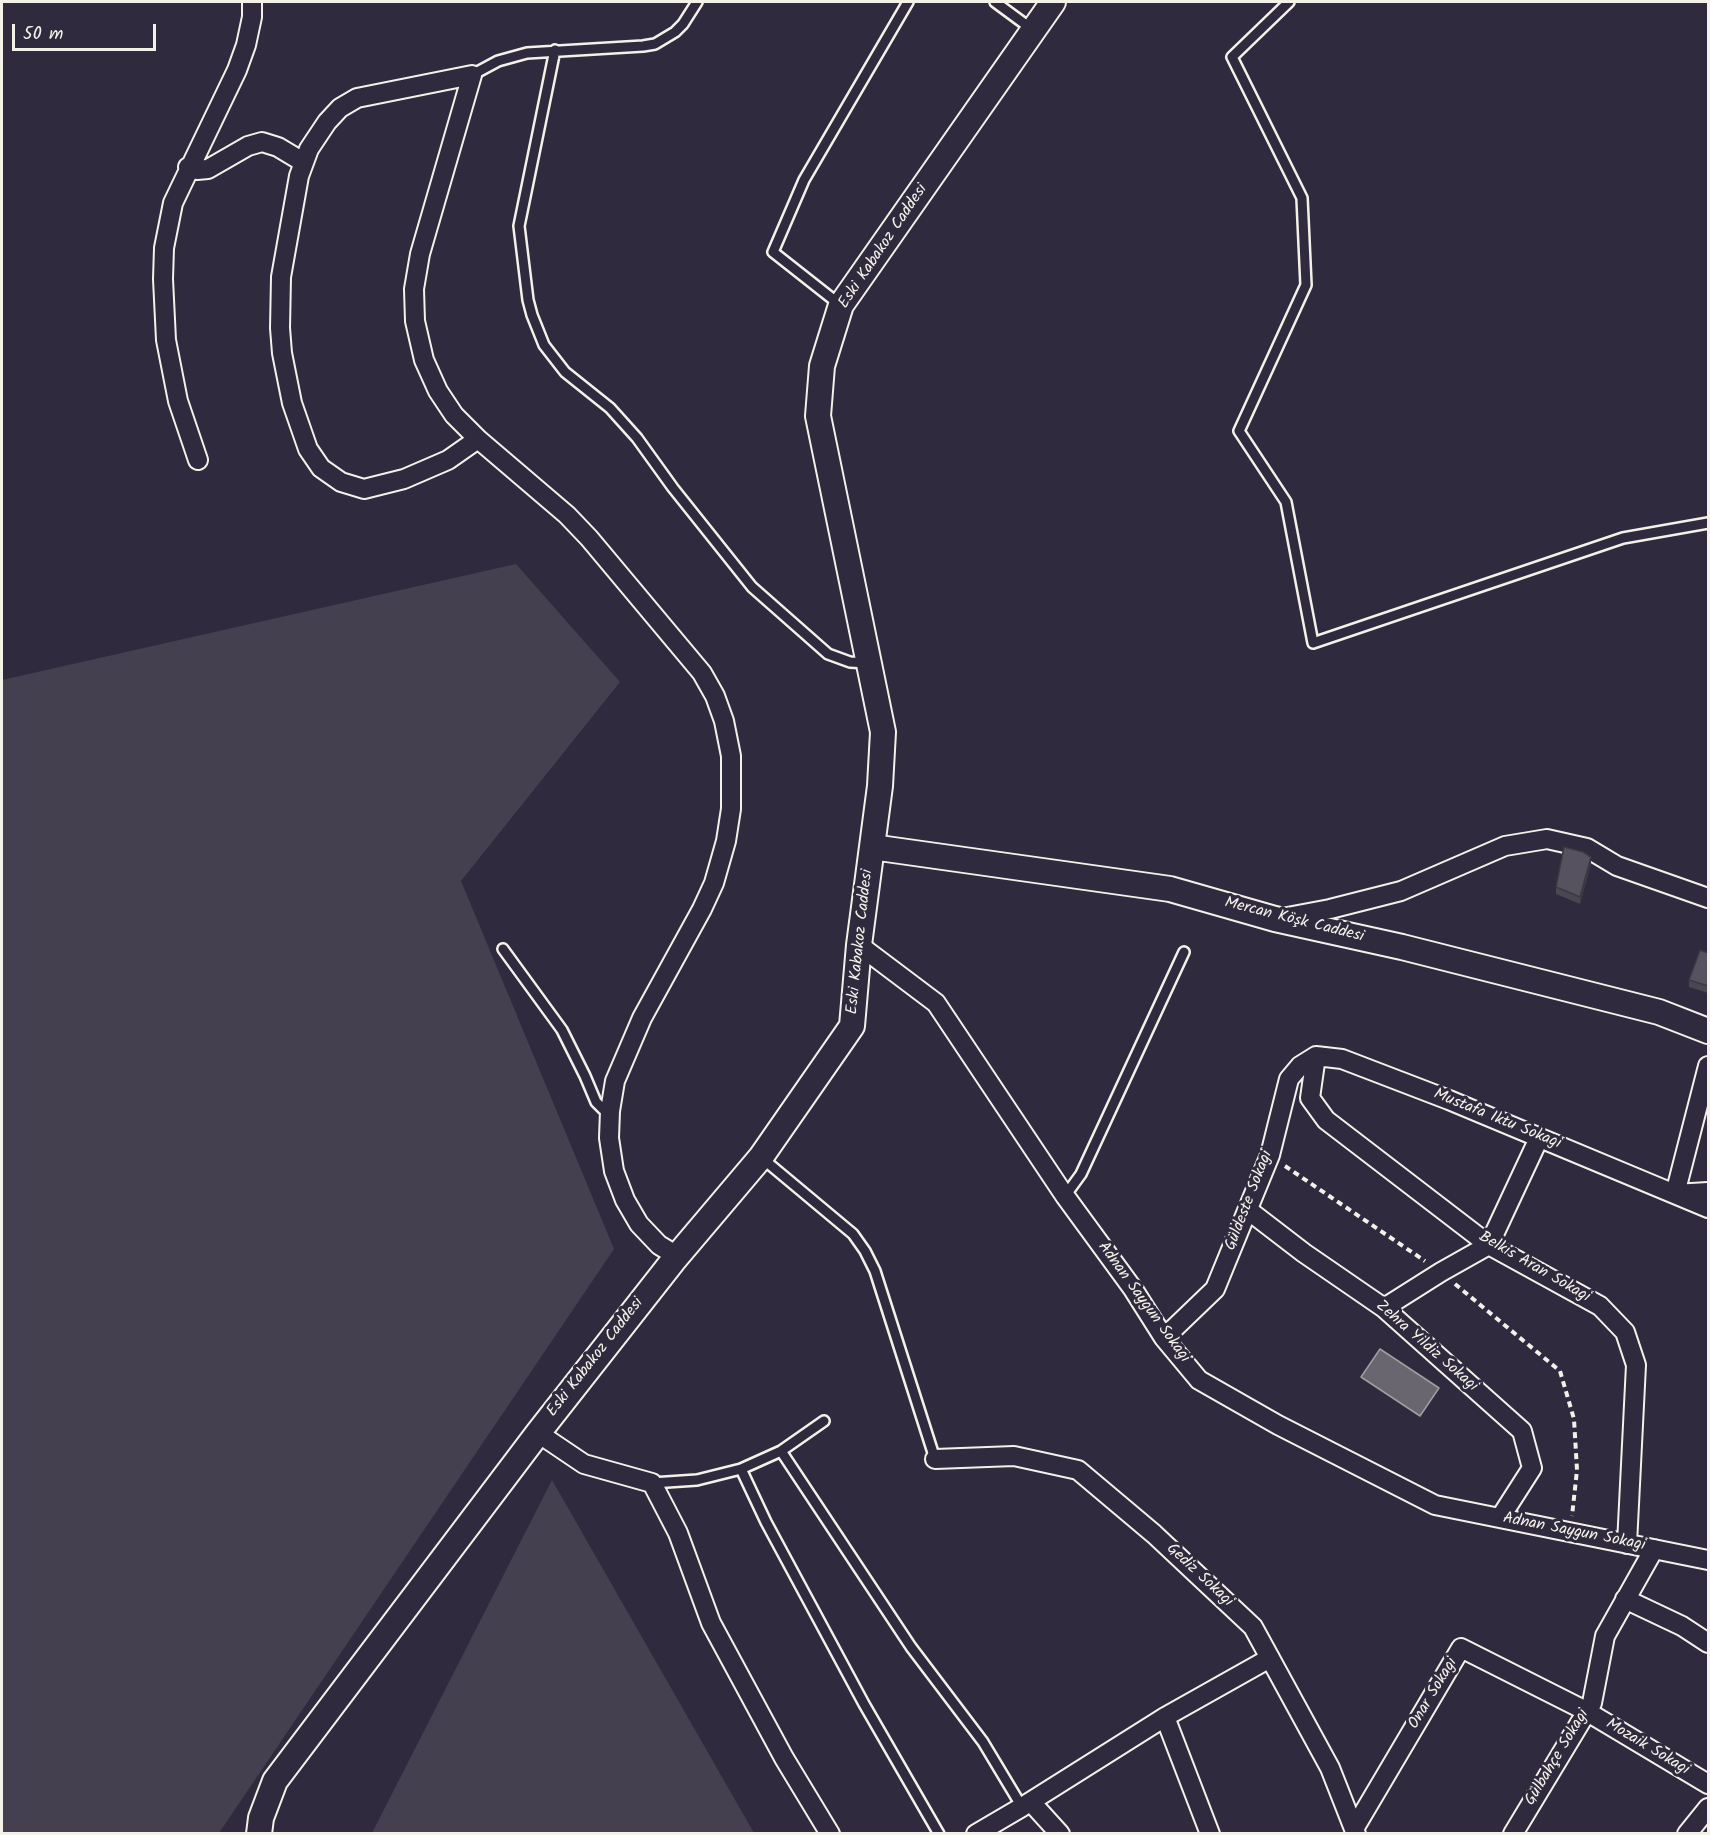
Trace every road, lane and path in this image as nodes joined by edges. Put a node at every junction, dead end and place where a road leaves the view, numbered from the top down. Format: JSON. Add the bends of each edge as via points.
{"nodes":[{"id":1,"x":252,"y":2,"type":"edge"},
{"id":2,"x":697,"y":2,"type":"edge"},
{"id":3,"x":908,"y":2,"type":"edge"},
{"id":4,"x":995,"y":2,"type":"edge"},
{"id":5,"x":1053,"y":2,"type":"edge"},
{"id":6,"x":1289,"y":2,"type":"edge"},
{"id":7,"x":1033,"y":30,"type":"junction"},
{"id":8,"x":555,"y":50,"type":"junction"},
{"id":9,"x":472,"y":75,"type":"junction"},
{"id":10,"x":303,"y":162,"type":"junction"},
{"id":11,"x":188,"y":167,"type":"junction"},
{"id":12,"x":841,"y":306,"type":"junction"},
{"id":13,"x":478,"y":439,"type":"junction"},
{"id":14,"x":198,"y":460,"type":"dead end"},
{"id":15,"x":1708,"y":523,"type":"edge"},
{"id":16,"x":870,"y":663,"type":"junction"},
{"id":17,"x":872,"y":847,"type":"junction"},
{"id":18,"x":1708,"y":898,"type":"edge"},
{"id":19,"x":1275,"y":919,"type":"junction"},
{"id":20,"x":859,"y":945,"type":"junction"},
{"id":21,"x":503,"y":949,"type":"dead end"},
{"id":22,"x":1184,"y":952,"type":"dead end"},
{"id":23,"x":1708,"y":1031,"type":"edge"},
{"id":24,"x":1317,"y":1056,"type":"junction"},
{"id":25,"x":1708,"y":1066,"type":"edge"},
{"id":26,"x":609,"y":1111,"type":"junction"},
{"id":27,"x":1539,"y":1138,"type":"junction"},
{"id":28,"x":1269,"y":1155,"type":"junction"},
{"id":29,"x":761,"y":1157,"type":"junction"},
{"id":30,"x":1708,"y":1192,"type":"edge"},
{"id":31,"x":1675,"y":1194,"type":"junction"},
{"id":32,"x":1065,"y":1196,"type":"junction"},
{"id":33,"x":1708,"y":1208,"type":"edge"},
{"id":34,"x":1248,"y":1210,"type":"junction"},
{"id":35,"x":1489,"y":1245,"type":"junction"},
{"id":36,"x":677,"y":1256,"type":"junction"},
{"id":37,"x":1441,"y":1272,"type":"junction"},
{"id":38,"x":1384,"y":1308,"type":"junction"},
{"id":39,"x":1164,"y":1338,"type":"junction"},
{"id":40,"x":824,"y":1421,"type":"dead end"},
{"id":41,"x":538,"y":1433,"type":"junction"},
{"id":42,"x":781,"y":1451,"type":"junction"},
{"id":43,"x":935,"y":1460,"type":"joint"},
{"id":44,"x":741,"y":1469,"type":"junction"},
{"id":45,"x":652,"y":1483,"type":"junction"},
{"id":46,"x":1500,"y":1518,"type":"junction"},
{"id":47,"x":1570,"y":1532,"type":"junction"},
{"id":48,"x":1627,"y":1544,"type":"junction"},
{"id":49,"x":1654,"y":1549,"type":"junction"},
{"id":50,"x":1708,"y":1560,"type":"edge"},
{"id":51,"x":1625,"y":1599,"type":"junction"},
{"id":52,"x":1708,"y":1643,"type":"edge"},
{"id":53,"x":1270,"y":1658,"type":"junction"},
{"id":54,"x":1586,"y":1712,"type":"junction"},
{"id":55,"x":1165,"y":1717,"type":"junction"},
{"id":56,"x":1708,"y":1784,"type":"edge"},
{"id":57,"x":1027,"y":1804,"type":"junction"},
{"id":58,"x":1708,"y":1808,"type":"edge"},
{"id":59,"x":1355,"y":1831,"type":"edge"},
{"id":60,"x":259,"y":1833,"type":"edge"},
{"id":61,"x":830,"y":1833,"type":"edge"},
{"id":62,"x":939,"y":1833,"type":"edge"},
{"id":63,"x":976,"y":1833,"type":"edge"},
{"id":64,"x":1060,"y":1833,"type":"edge"},
{"id":65,"x":1210,"y":1833,"type":"edge"},
{"id":66,"x":1513,"y":1833,"type":"edge"},
{"id":67,"x":1687,"y":1833,"type":"edge"}],
"edges":[{"from":1,"to":11,"type":"street","via":[[252,17],[237,70]]},
{"from":2,"to":8,"type":"lane","via":[[675,32],[655,44]]},
{"from":3,"to":12,"type":"lane","via":[[804,180],[773,252]]},
{"from":4,"to":7,"type":"lane"},
{"from":5,"to":7,"type":"street","name":"Eski Kabakoz Caddesi"},
{"from":6,"to":15,"type":"lane","via":[[1232,57],[1302,198],[1306,285],[1239,431],[1286,502],[1313,643],[1623,538]]},
{"from":7,"to":12,"type":"street","name":"Eski Kabakoz Caddesi"},
{"from":8,"to":9,"type":"lane","via":[[513,56]]},
{"from":8,"to":16,"type":"lane","via":[[519,226],[531,315],[544,345],[565,372],[610,408],[637,438],[752,587],[828,654],[850,662]]},
{"from":9,"to":10,"type":"street","via":[[357,98],[327,122]]},
{"from":9,"to":13,"type":"street","via":[[420,254],[414,289],[415,321],[424,360],[454,415]]},
{"from":10,"to":11,"type":"street","via":[[262,142],[208,169]]},
{"from":10,"to":13,"type":"street","via":[[281,277],[280,328],[292,403],[314,459],[340,482],[364,489],[427,471]]},
{"from":11,"to":14,"type":"street","via":[[173,203],[164,248],[164,309],[173,380]]},
{"from":12,"to":16,"type":"street","name":"Eski Kabakoz Caddesi","via":[[822,366],[818,416]]},
{"from":13,"to":26,"type":"street","via":[[567,515],[702,673],[724,721],[731,756],[732,791],[726,841],[717,872],[702,909],[642,1018],[615,1081]]},
{"from":16,"to":17,"type":"street","name":"Eski Kabakoz Caddesi","via":[[883,732]]},
{"from":17,"to":19,"type":"street","name":"Mercan Köşk Caddesi","via":[[1170,889]]},
{"from":17,"to":20,"type":"street","name":"Eski Kabakoz Caddesi"},
{"from":18,"to":19,"type":"street","via":[[1617,866],[1587,848],[1547,839],[1504,846],[1401,891]]},
{"from":19,"to":23,"type":"street","name":"Mercan Köşk Caddesi","via":[[1659,1012]]},
{"from":20,"to":29,"type":"street","name":"Eski Kabakoz Caddesi","via":[[852,1026]]},
{"from":20,"to":32,"type":"street","name":"Adnan Saygun Sokagi","via":[[936,1003]]},
{"from":21,"to":26,"type":"lane","via":[[562,1030],[596,1102]]},
{"from":22,"to":32,"type":"lane","via":[[1081,1174]]},
{"from":24,"to":27,"type":"street","name":"Mustafa Iktu Sokagi","via":[[1342,1059]]},
{"from":24,"to":28,"type":"street","name":"Güldeste Sokagi","via":[[1300,1066],[1289,1079]]},
{"from":24,"to":35,"type":"street","name":"Belkis Aran Sokagi","via":[[1310,1098],[1326,1120]]},
{"from":25,"to":31,"type":"street"},
{"from":26,"to":36,"type":"street","via":[[614,1171],[625,1200],[639,1224],[659,1245]]},
{"from":27,"to":31,"type":"street","name":"Mustafa Iktu Sokagi"},
{"from":27,"to":35,"type":"street"},
{"from":28,"to":34,"type":"street","name":"Güldeste Sokagi"},
{"from":28,"to":37,"type":"path"},
{"from":29,"to":36,"type":"street","name":"Eski Kabakoz Caddesi"},
{"from":29,"to":43,"type":"lane","via":[[853,1234],[865,1251],[875,1271]]},
{"from":30,"to":31,"type":"street","name":"Mustafa Iktu Sokagi"},
{"from":31,"to":33,"type":"street","name":"Mustafa Iktu Sokagi"},
{"from":32,"to":39,"type":"street","name":"Adnan Saygun Sokagi","via":[[1133,1288]]},
{"from":34,"to":38,"type":"street","name":"Zehra Yildiz Sokagi"},
{"from":34,"to":39,"type":"street","name":"Güldeste Sokagi","via":[[1215,1289]]},
{"from":35,"to":37,"type":"street"},
{"from":35,"to":48,"type":"street","name":"Belkis Aran Sokagi","via":[[1600,1306],[1625,1332],[1636,1365]]},
{"from":36,"to":41,"type":"street","name":"Eski Kabakoz Caddesi"},
{"from":37,"to":38,"type":"street"},
{"from":37,"to":47,"type":"path","via":[[1560,1371],[1574,1419],[1576,1470]]},
{"from":38,"to":46,"type":"street","name":"Zehra Yildiz Sokagi","via":[[1522,1431],[1532,1468]]},
{"from":39,"to":46,"type":"street","name":"Adnan Saygun Sokagi","via":[[1199,1380],[1278,1425],[1435,1505]]},
{"from":40,"to":42,"type":"lane"},
{"from":41,"to":45,"type":"street","via":[[584,1464]]},
{"from":41,"to":60,"type":"street","name":"Eski Kabakoz Caddesi","via":[[275,1781]]},
{"from":42,"to":44,"type":"lane"},
{"from":42,"to":57,"type":"lane","via":[[911,1647]]},
{"from":43,"to":53,"type":"street","name":"Gediz Sokagi","via":[[1014,1456],[1078,1470],[1154,1534],[1253,1627]]},
{"from":44,"to":45,"type":"lane","via":[[697,1480]]},
{"from":44,"to":62,"type":"lane","via":[[765,1522],[858,1694]]},
{"from":45,"to":61,"type":"street","via":[[678,1533],[711,1623],[784,1758]]},
{"from":46,"to":47,"type":"street","name":"Adnan Saygun Sokagi"},
{"from":47,"to":48,"type":"street","name":"Adnan Saygun Sokagi"},
{"from":48,"to":49,"type":"street","name":"Adnan Saygun Sokagi"},
{"from":49,"to":50,"type":"street","name":"Adnan Saygun Sokagi"},
{"from":49,"to":51,"type":"street","name":"Gülbahçe Sokagi"},
{"from":51,"to":52,"type":"street"},
{"from":51,"to":54,"type":"street","name":"Gülbahçe Sokagi","via":[[1605,1636],[1592,1702]]},
{"from":53,"to":55,"type":"street"},
{"from":53,"to":59,"type":"street","name":"Gediz Sokagi","via":[[1330,1768]]},
{"from":54,"to":56,"type":"street","name":"Mozaik Sokagi"},
{"from":54,"to":59,"type":"street","name":"Onar Sokagi","via":[[1461,1648]]},
{"from":54,"to":66,"type":"street","name":"Gülbahçe Sokagi"},
{"from":55,"to":57,"type":"street"},
{"from":55,"to":65,"type":"street"},
{"from":57,"to":63,"type":"street"},
{"from":57,"to":64,"type":"street"},
{"from":58,"to":67,"type":"street"}]}
